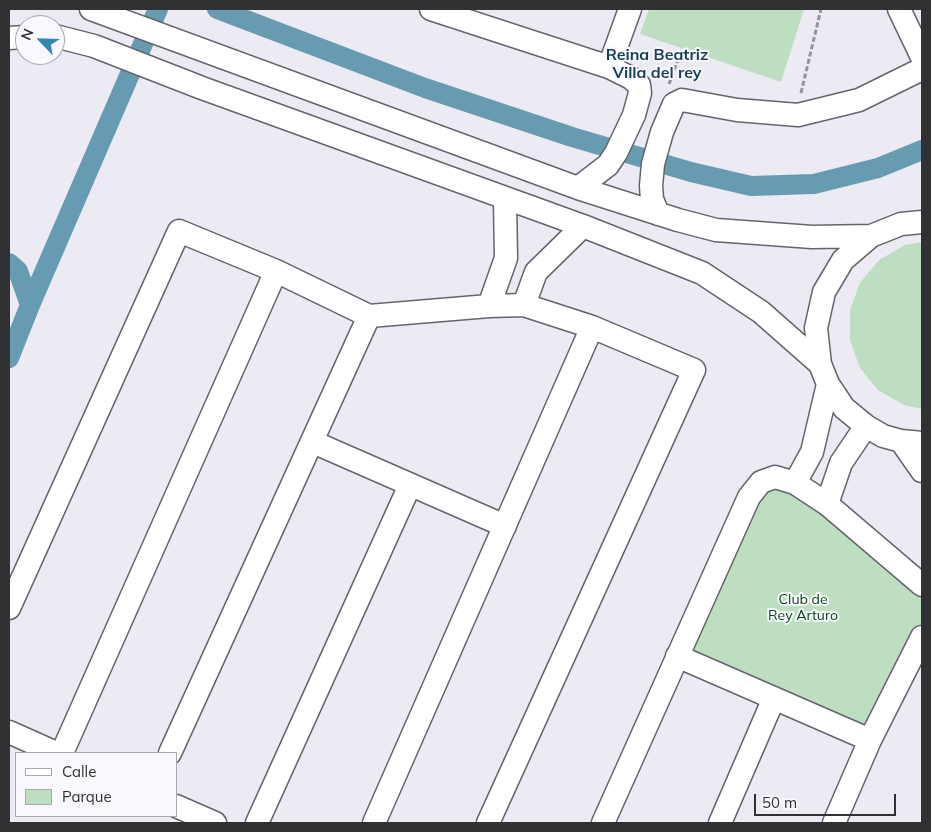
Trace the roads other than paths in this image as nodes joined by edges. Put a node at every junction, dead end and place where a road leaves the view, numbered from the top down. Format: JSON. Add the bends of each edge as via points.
{"nodes":[{"id":1,"x":98,"y":9,"type":"edge"},
{"id":2,"x":432,"y":9,"type":"edge"},
{"id":3,"x":630,"y":9,"type":"edge"},
{"id":4,"x":900,"y":9,"type":"edge"},
{"id":5,"x":65,"y":39,"type":"edge"},
{"id":6,"x":922,"y":57,"type":"edge"},
{"id":7,"x":609,"y":67,"type":"junction"},
{"id":8,"x":922,"y":69,"type":"edge"},
{"id":9,"x":578,"y":188,"type":"junction"},
{"id":10,"x":505,"y":200,"type":"junction"},
{"id":11,"x":658,"y":214,"type":"junction"},
{"id":12,"x":922,"y":222,"type":"edge"},
{"id":13,"x":582,"y":226,"type":"junction"},
{"id":14,"x":871,"y":236,"type":"junction"},
{"id":15,"x":276,"y":271,"type":"junction"},
{"id":16,"x":489,"y":306,"type":"junction"},
{"id":17,"x":524,"y":306,"type":"junction"},
{"id":18,"x":369,"y":316,"type":"junction"},
{"id":19,"x":592,"y":327,"type":"junction"},
{"id":20,"x":824,"y":374,"type":"junction"},
{"id":21,"x":866,"y":426,"type":"junction"},
{"id":22,"x":313,"y":442,"type":"junction"},
{"id":23,"x":912,"y":442,"type":"edge"},
{"id":24,"x":922,"y":471,"type":"edge"},
{"id":25,"x":795,"y":483,"type":"junction"},
{"id":26,"x":410,"y":485,"type":"junction"},
{"id":27,"x":827,"y":504,"type":"junction"},
{"id":28,"x":505,"y":526,"type":"junction"},
{"id":29,"x":922,"y":585,"type":"edge"},
{"id":30,"x":9,"y":608,"type":"edge"},
{"id":31,"x":922,"y":637,"type":"edge"},
{"id":32,"x":677,"y":656,"type":"junction"},
{"id":33,"x":774,"y":698,"type":"junction"},
{"id":34,"x":9,"y":732,"type":"edge"},
{"id":35,"x":870,"y":740,"type":"junction"},
{"id":36,"x":54,"y":752,"type":"edge"},
{"id":37,"x":62,"y":752,"type":"edge"},
{"id":38,"x":170,"y":752,"type":"edge"},
{"id":39,"x":178,"y":807,"type":"edge"},
{"id":40,"x":215,"y":823,"type":"edge"},
{"id":41,"x":257,"y":823,"type":"edge"},
{"id":42,"x":374,"y":823,"type":"edge"},
{"id":43,"x":488,"y":823,"type":"edge"},
{"id":44,"x":604,"y":823,"type":"edge"},
{"id":45,"x":720,"y":823,"type":"edge"},
{"id":46,"x":834,"y":823,"type":"edge"}],
"edges":[{"from":1,"to":9,"type":"street","via":[[190,46]]},
{"from":2,"to":7,"type":"street"},
{"from":3,"to":7,"type":"street"},
{"from":4,"to":6,"type":"street"},
{"from":5,"to":10,"type":"street","via":[[94,46]]},
{"from":7,"to":9,"type":"street","via":[[631,78],[639,85],[640,93],[634,115],[616,153],[608,165]]},
{"from":8,"to":11,"type":"street","via":[[859,100],[798,114],[737,110],[682,100],[674,104],[653,164],[652,199]]},
{"from":9,"to":11,"type":"street"},
{"from":10,"to":13,"type":"street"},
{"from":10,"to":16,"type":"street","via":[[506,258]]},
{"from":11,"to":14,"type":"street","via":[[716,230],[812,237]]},
{"from":12,"to":14,"type":"street","via":[[901,224]]},
{"from":13,"to":17,"type":"street","via":[[536,272]]},
{"from":13,"to":20,"type":"street","via":[[702,273],[762,312]]},
{"from":14,"to":20,"type":"street","via":[[843,260],[824,292],[816,328]]},
{"from":15,"to":18,"type":"street"},
{"from":15,"to":30,"type":"street","via":[[179,231]]},
{"from":15,"to":37,"type":"street"},
{"from":16,"to":17,"type":"street"},
{"from":16,"to":18,"type":"street"},
{"from":17,"to":19,"type":"street"},
{"from":18,"to":22,"type":"street"},
{"from":19,"to":28,"type":"street"},
{"from":19,"to":43,"type":"street","via":[[694,370]]},
{"from":20,"to":21,"type":"street","via":[[844,408]]},
{"from":20,"to":25,"type":"street","via":[[812,452]]},
{"from":21,"to":23,"type":"street","via":[[883,436]]},
{"from":21,"to":27,"type":"street","via":[[841,463]]},
{"from":22,"to":26,"type":"street"},
{"from":22,"to":38,"type":"street"},
{"from":23,"to":24,"type":"street"},
{"from":25,"to":27,"type":"street"},
{"from":25,"to":32,"type":"street","via":[[775,477],[761,482],[749,497]]},
{"from":26,"to":28,"type":"street"},
{"from":26,"to":41,"type":"street"},
{"from":27,"to":29,"type":"street"},
{"from":28,"to":42,"type":"street"},
{"from":31,"to":35,"type":"street"},
{"from":32,"to":33,"type":"street"},
{"from":32,"to":44,"type":"street"},
{"from":33,"to":35,"type":"street"},
{"from":33,"to":45,"type":"street"},
{"from":34,"to":36,"type":"street"},
{"from":35,"to":46,"type":"street"},
{"from":39,"to":40,"type":"street"}]}
